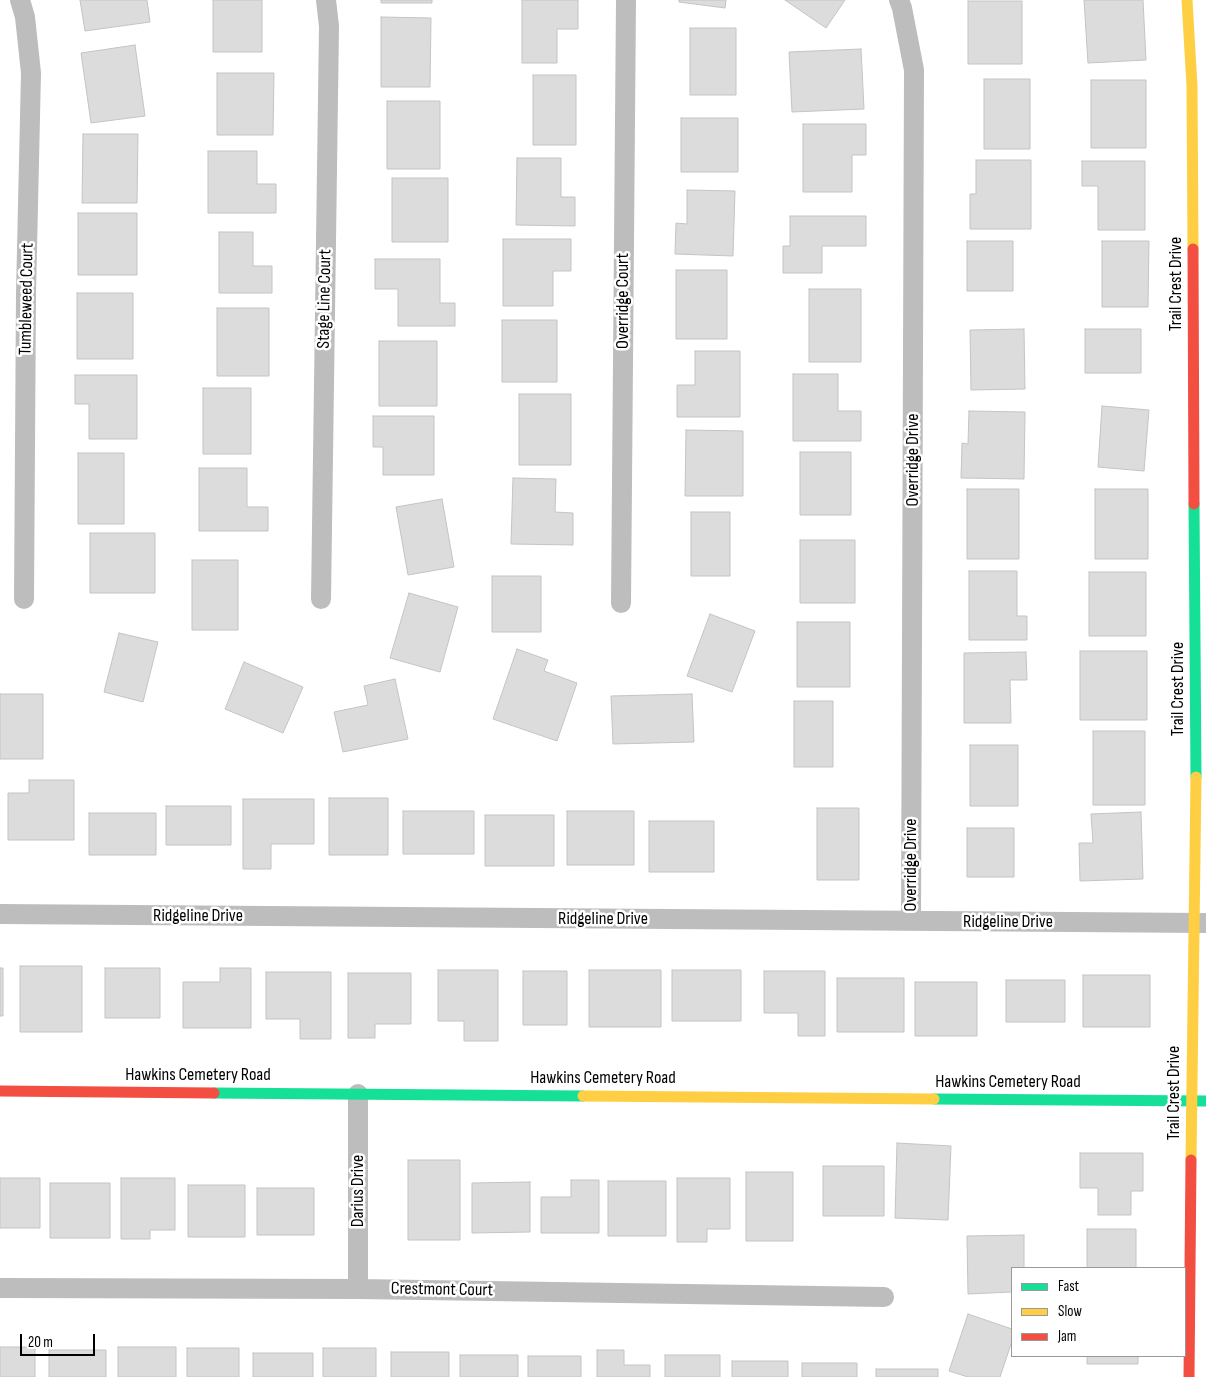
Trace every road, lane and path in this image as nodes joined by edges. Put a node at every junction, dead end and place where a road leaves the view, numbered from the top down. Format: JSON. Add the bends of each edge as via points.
{"nodes":[{"id":1,"x":20,"y":0,"type":"edge"},
{"id":2,"x":326,"y":0,"type":"edge"},
{"id":3,"x":626,"y":0,"type":"edge"},
{"id":4,"x":899,"y":0,"type":"edge"},
{"id":5,"x":1187,"y":0,"type":"edge"},
{"id":6,"x":24,"y":599,"type":"dead end"},
{"id":7,"x":321,"y":599,"type":"dead end"},
{"id":8,"x":621,"y":603,"type":"dead end"},
{"id":9,"x":0,"y":914,"type":"edge"},
{"id":10,"x":911,"y":921,"type":"junction"},
{"id":11,"x":1200,"y":923,"type":"edge"},
{"id":12,"x":0,"y":1091,"type":"edge"},
{"id":13,"x":358,"y":1094,"type":"junction"},
{"id":14,"x":1192,"y":1101,"type":"junction"},
{"id":15,"x":1206,"y":1101,"type":"edge"},
{"id":16,"x":0,"y":1288,"type":"edge"},
{"id":17,"x":358,"y":1289,"type":"junction"},
{"id":18,"x":884,"y":1297,"type":"dead end"},
{"id":19,"x":1189,"y":1377,"type":"edge"}],
"edges":[{"from":1,"to":6,"type":"street","name":"Tumbleweed Court","via":[[31,73]]},
{"from":2,"to":7,"type":"street","name":"Stage Line Court","via":[[329,26]]},
{"from":3,"to":8,"type":"street","name":"Overridge Court"},
{"from":4,"to":10,"type":"street","name":"Overridge Drive","via":[[914,70]]},
{"from":5,"to":11,"type":"street","name":"Trail Crest Drive","via":[[1192,86],[1196,801]]},
{"from":9,"to":10,"type":"street","name":"Ridgeline Drive"},
{"from":10,"to":11,"type":"street","name":"Ridgeline Drive"},
{"from":11,"to":14,"type":"street","name":"Trail Crest Drive"},
{"from":12,"to":13,"type":"street","name":"Hawkins Cemetery Road"},
{"from":13,"to":14,"type":"street","name":"Hawkins Cemetery Road"},
{"from":13,"to":17,"type":"street","name":"Darius Drive"},
{"from":14,"to":15,"type":"street","name":"Hawkins Cemetery Road"},
{"from":14,"to":19,"type":"street","name":"Trail Crest Drive"},
{"from":16,"to":17,"type":"street","name":"Crestmont Court"},
{"from":17,"to":18,"type":"street","name":"Crestmont Court"}]}
